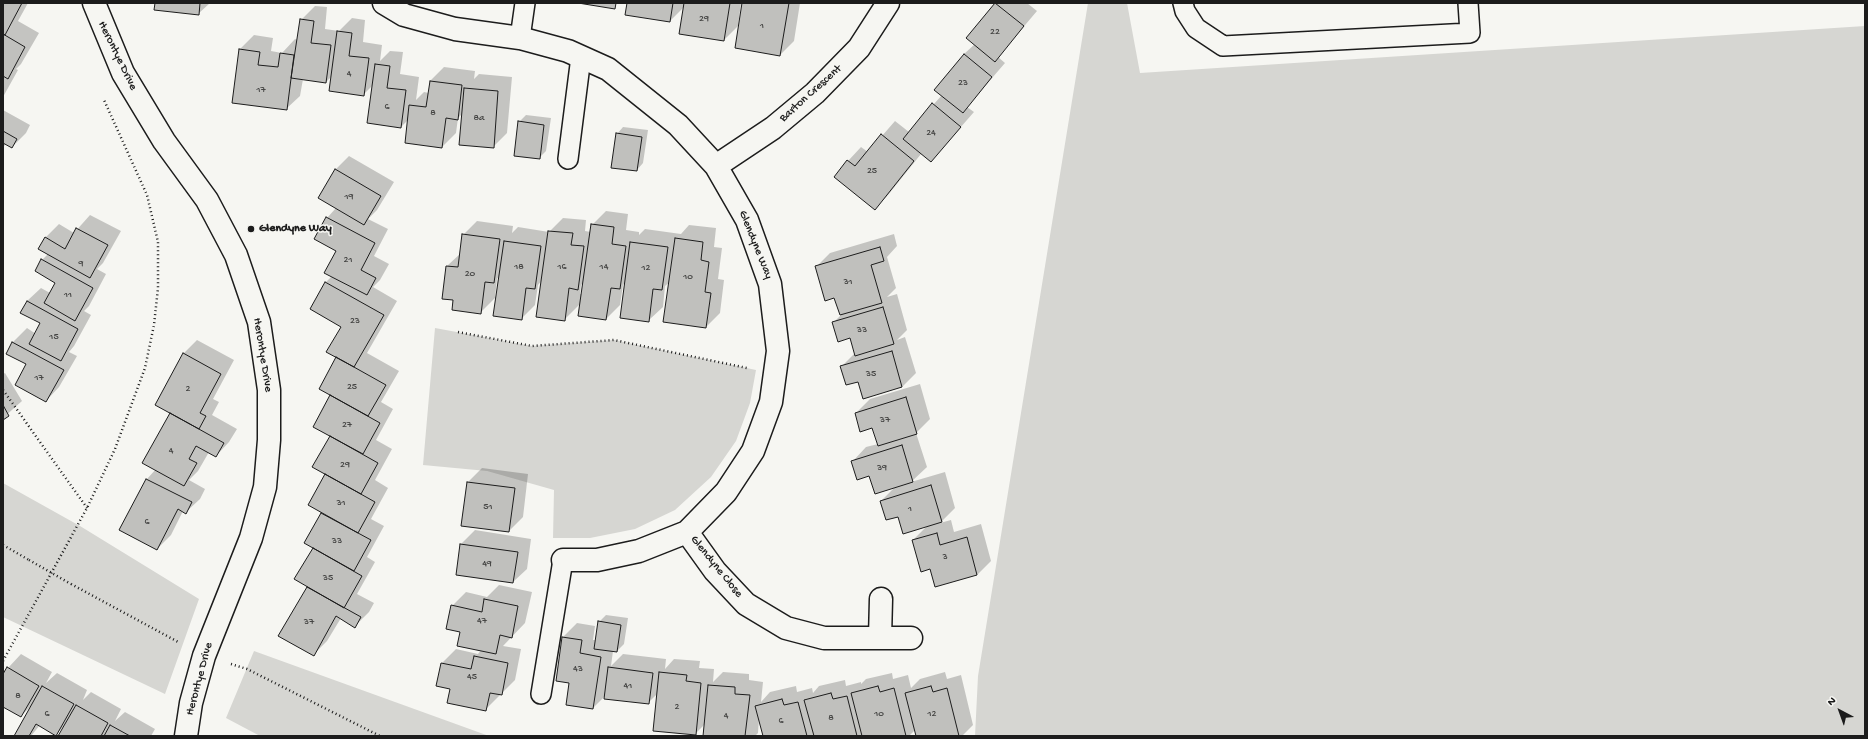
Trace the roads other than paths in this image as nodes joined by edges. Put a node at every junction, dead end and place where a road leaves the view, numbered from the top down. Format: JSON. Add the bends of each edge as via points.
{"nodes":[{"id":1,"x":94,"y":3,"type":"edge"},
{"id":2,"x":384,"y":3,"type":"edge"},
{"id":3,"x":525,"y":3,"type":"edge"},
{"id":4,"x":888,"y":3,"type":"edge"},
{"id":5,"x":1183,"y":3,"type":"edge"},
{"id":6,"x":1468,"y":3,"type":"edge"},
{"id":7,"x":520,"y":38,"type":"junction"},
{"id":8,"x":581,"y":57,"type":"junction"},
{"id":9,"x":568,"y":158,"type":"dead end"},
{"id":10,"x":716,"y":166,"type":"junction"},
{"id":11,"x":687,"y":532,"type":"junction"},
{"id":12,"x":563,"y":560,"type":"joint"},
{"id":13,"x":881,"y":599,"type":"dead end"},
{"id":14,"x":880,"y":638,"type":"junction"},
{"id":15,"x":911,"y":638,"type":"dead end"},
{"id":16,"x":541,"y":694,"type":"dead end"},
{"id":17,"x":186,"y":736,"type":"edge"}],
"edges":[{"from":1,"to":17,"type":"street","name":"Herontye Drive","via":[[123,73],[164,141],[207,200],[232,248],[259,322],[269,390],[269,440],[265,487],[251,538],[204,656],[191,703]]},
{"from":2,"to":7,"type":"street","name":"Glendyne Way","via":[[404,15],[455,29]]},
{"from":3,"to":7,"type":"lane"},
{"from":4,"to":10,"type":"street","name":"Barton Crescent","via":[[860,48],[815,93],[773,128]]},
{"from":5,"to":6,"type":"lane","via":[[1196,28],[1223,46],[1470,33]]},
{"from":7,"to":8,"type":"street","name":"Glendyne Way"},
{"from":8,"to":9,"type":"lane"},
{"from":8,"to":10,"type":"street","name":"Glendyne Way","via":[[608,69],[648,99],[678,125]]},
{"from":10,"to":11,"type":"street","name":"Glendyne Way","via":[[747,220],[770,284],[778,350],[771,402],[753,451],[726,492]]},
{"from":11,"to":12,"type":"street","name":"Glendyne Way","via":[[639,551],[597,560]]},
{"from":11,"to":14,"type":"street","name":"Glendyne Close","via":[[716,571],[746,604],[786,628],[824,638]]},
{"from":12,"to":16,"type":"lane"},
{"from":13,"to":14,"type":"street"},
{"from":14,"to":15,"type":"street","name":"Glendyne Close"}]}
